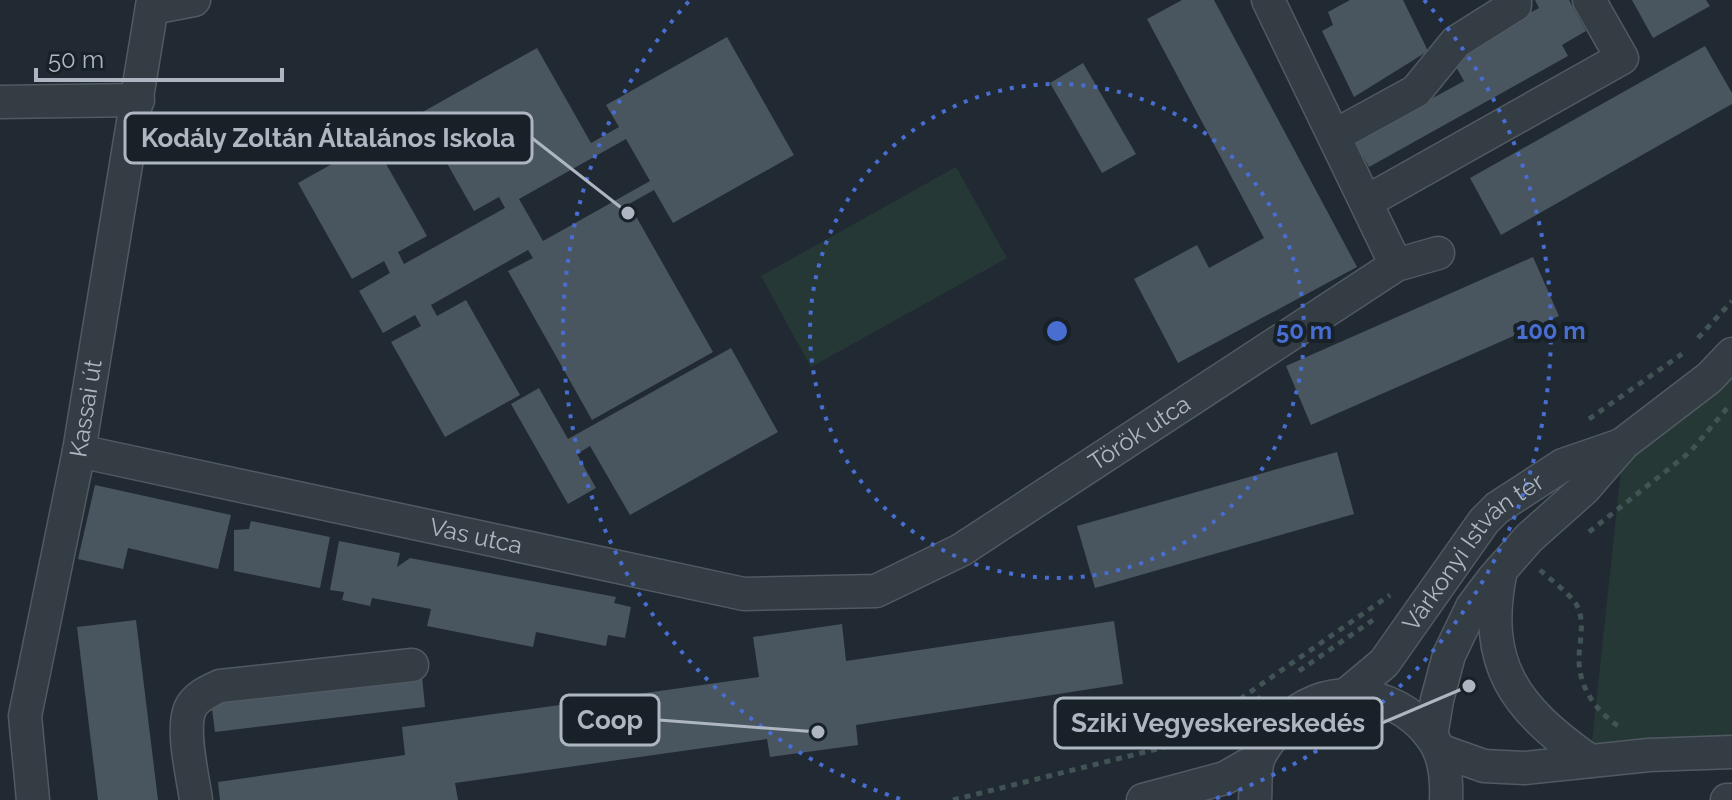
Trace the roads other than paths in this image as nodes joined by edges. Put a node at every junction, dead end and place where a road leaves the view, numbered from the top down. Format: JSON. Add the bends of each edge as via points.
{"nodes":[{"id":1,"x":194,"y":0,"type":"edge"},
{"id":2,"x":1268,"y":0,"type":"edge"},
{"id":3,"x":1515,"y":0,"type":"edge"},
{"id":4,"x":1589,"y":0,"type":"edge"},
{"id":5,"x":152,"y":4,"type":"edge"},
{"id":6,"x":138,"y":100,"type":"junction"},
{"id":7,"x":0,"y":102,"type":"edge"},
{"id":8,"x":1334,"y":136,"type":"junction"},
{"id":9,"x":1366,"y":202,"type":"junction"},
{"id":10,"x":1438,"y":253,"type":"dead end"},
{"id":11,"x":1396,"y":265,"type":"junction"},
{"id":12,"x":1732,"y":354,"type":"edge"},
{"id":13,"x":1624,"y":443,"type":"junction"},
{"id":14,"x":79,"y":451,"type":"junction"},
{"id":15,"x":1502,"y":570,"type":"junction"},
{"id":16,"x":876,"y":591,"type":"joint"},
{"id":17,"x":412,"y":665,"type":"dead end"},
{"id":18,"x":1347,"y":694,"type":"junction"},
{"id":19,"x":13,"y":716,"type":"edge"},
{"id":20,"x":1435,"y":743,"type":"junction"},
{"id":21,"x":1732,"y":752,"type":"edge"},
{"id":22,"x":1258,"y":759,"type":"junction"},
{"id":23,"x":1590,"y":761,"type":"junction"},
{"id":24,"x":33,"y":800,"type":"edge"},
{"id":25,"x":196,"y":800,"type":"edge"},
{"id":26,"x":1143,"y":800,"type":"edge"},
{"id":27,"x":1255,"y":800,"type":"edge"},
{"id":28,"x":1446,"y":800,"type":"edge"}],
"edges":[{"from":1,"to":5,"type":"street"},
{"from":2,"to":8,"type":"street"},
{"from":3,"to":8,"type":"street","via":[[1515,5],[1456,42],[1416,91]]},
{"from":4,"to":9,"type":"street","via":[[1622,58]]},
{"from":5,"to":6,"type":"street","name":"Kassai út"},
{"from":6,"to":7,"type":"street"},
{"from":6,"to":14,"type":"street","name":"Kassai út"},
{"from":8,"to":9,"type":"street"},
{"from":9,"to":11,"type":"street"},
{"from":10,"to":11,"type":"street","name":"Török utca"},
{"from":11,"to":16,"type":"street","name":"Török utca","via":[[961,550]]},
{"from":12,"to":13,"type":"street","name":"Várkonyi István tér"},
{"from":13,"to":15,"type":"street","name":"Várkonyi István tér"},
{"from":13,"to":18,"type":"street","name":"Várkonyi István tér","via":[[1563,465],[1497,508],[1384,663]]},
{"from":14,"to":16,"type":"street","name":"Vas utca","via":[[744,594]]},
{"from":14,"to":19,"type":"street","name":"Kassai út"},
{"from":15,"to":20,"type":"street","name":"Várkonyi István tér","via":[[1472,607],[1449,655],[1437,700]]},
{"from":15,"to":23,"type":"street","via":[[1495,638],[1504,672],[1554,736]]},
{"from":17,"to":25,"type":"street","via":[[220,686],[202,694],[190,708],[187,728]]},
{"from":18,"to":20,"type":"street","via":[[1379,698],[1409,713]]},
{"from":18,"to":22,"type":"street","via":[[1316,701],[1289,717]]},
{"from":19,"to":24,"type":"street","name":"Kassai út"},
{"from":20,"to":23,"type":"street","via":[[1484,766]]},
{"from":20,"to":28,"type":"street","via":[[1447,778]]},
{"from":21,"to":23,"type":"street"},
{"from":22,"to":26,"type":"street","via":[[1225,778]]},
{"from":22,"to":27,"type":"street"}]}
